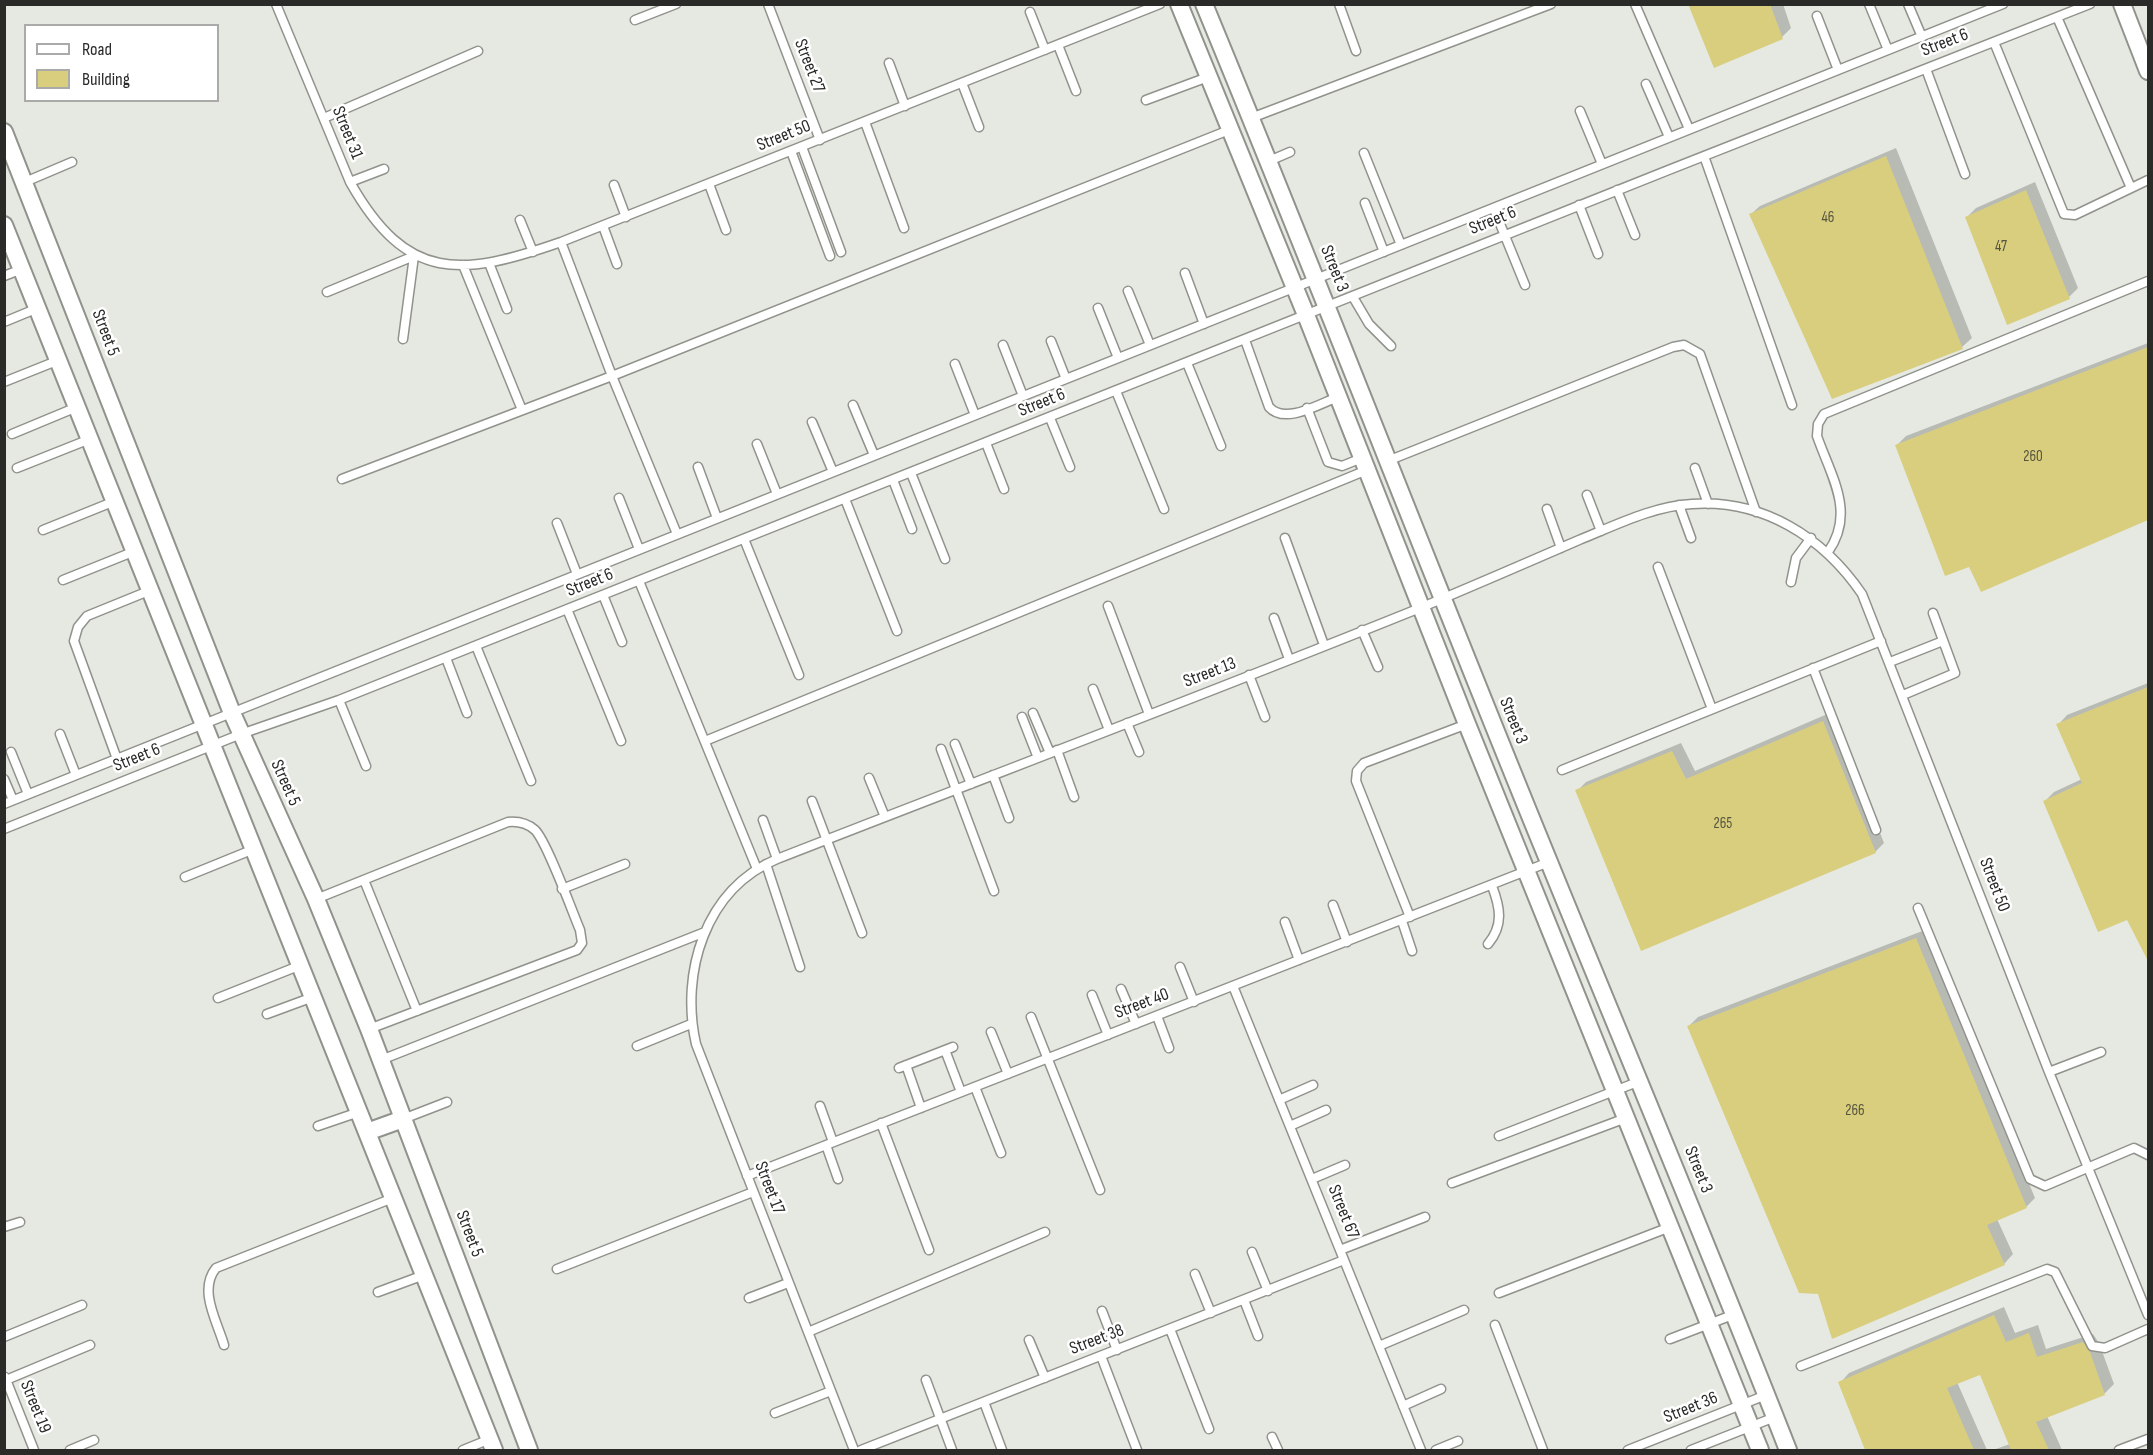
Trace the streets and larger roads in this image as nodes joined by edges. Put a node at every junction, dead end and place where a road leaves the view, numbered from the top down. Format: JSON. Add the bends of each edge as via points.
{"nodes":[{"id":1,"x":1179,"y":4,"type":"edge"},
{"id":2,"x":1204,"y":4,"type":"edge"},
{"id":3,"x":2122,"y":4,"type":"edge"},
{"id":4,"x":2148,"y":71,"type":"edge"},
{"id":5,"x":4,"y":132,"type":"edge"},
{"id":6,"x":4,"y":225,"type":"edge"},
{"id":7,"x":403,"y":1119,"type":"junction"},
{"id":8,"x":367,"y":1132,"type":"junction"},
{"id":9,"x":492,"y":1445,"type":"edge"},
{"id":10,"x":529,"y":1450,"type":"edge"},
{"id":11,"x":1760,"y":1450,"type":"edge"},
{"id":12,"x":1788,"y":1450,"type":"edge"}],
"edges":[{"from":1,"to":11,"type":"street"},
{"from":2,"to":12,"type":"street","name":"Street 3"},
{"from":3,"to":4,"type":"street"},
{"from":5,"to":7,"type":"street","name":"Street 5","via":[[232,712],[316,899]]},
{"from":6,"to":8,"type":"street"},
{"from":7,"to":8,"type":"street"},
{"from":7,"to":10,"type":"street","name":"Street 5"},
{"from":8,"to":9,"type":"street"}]}
